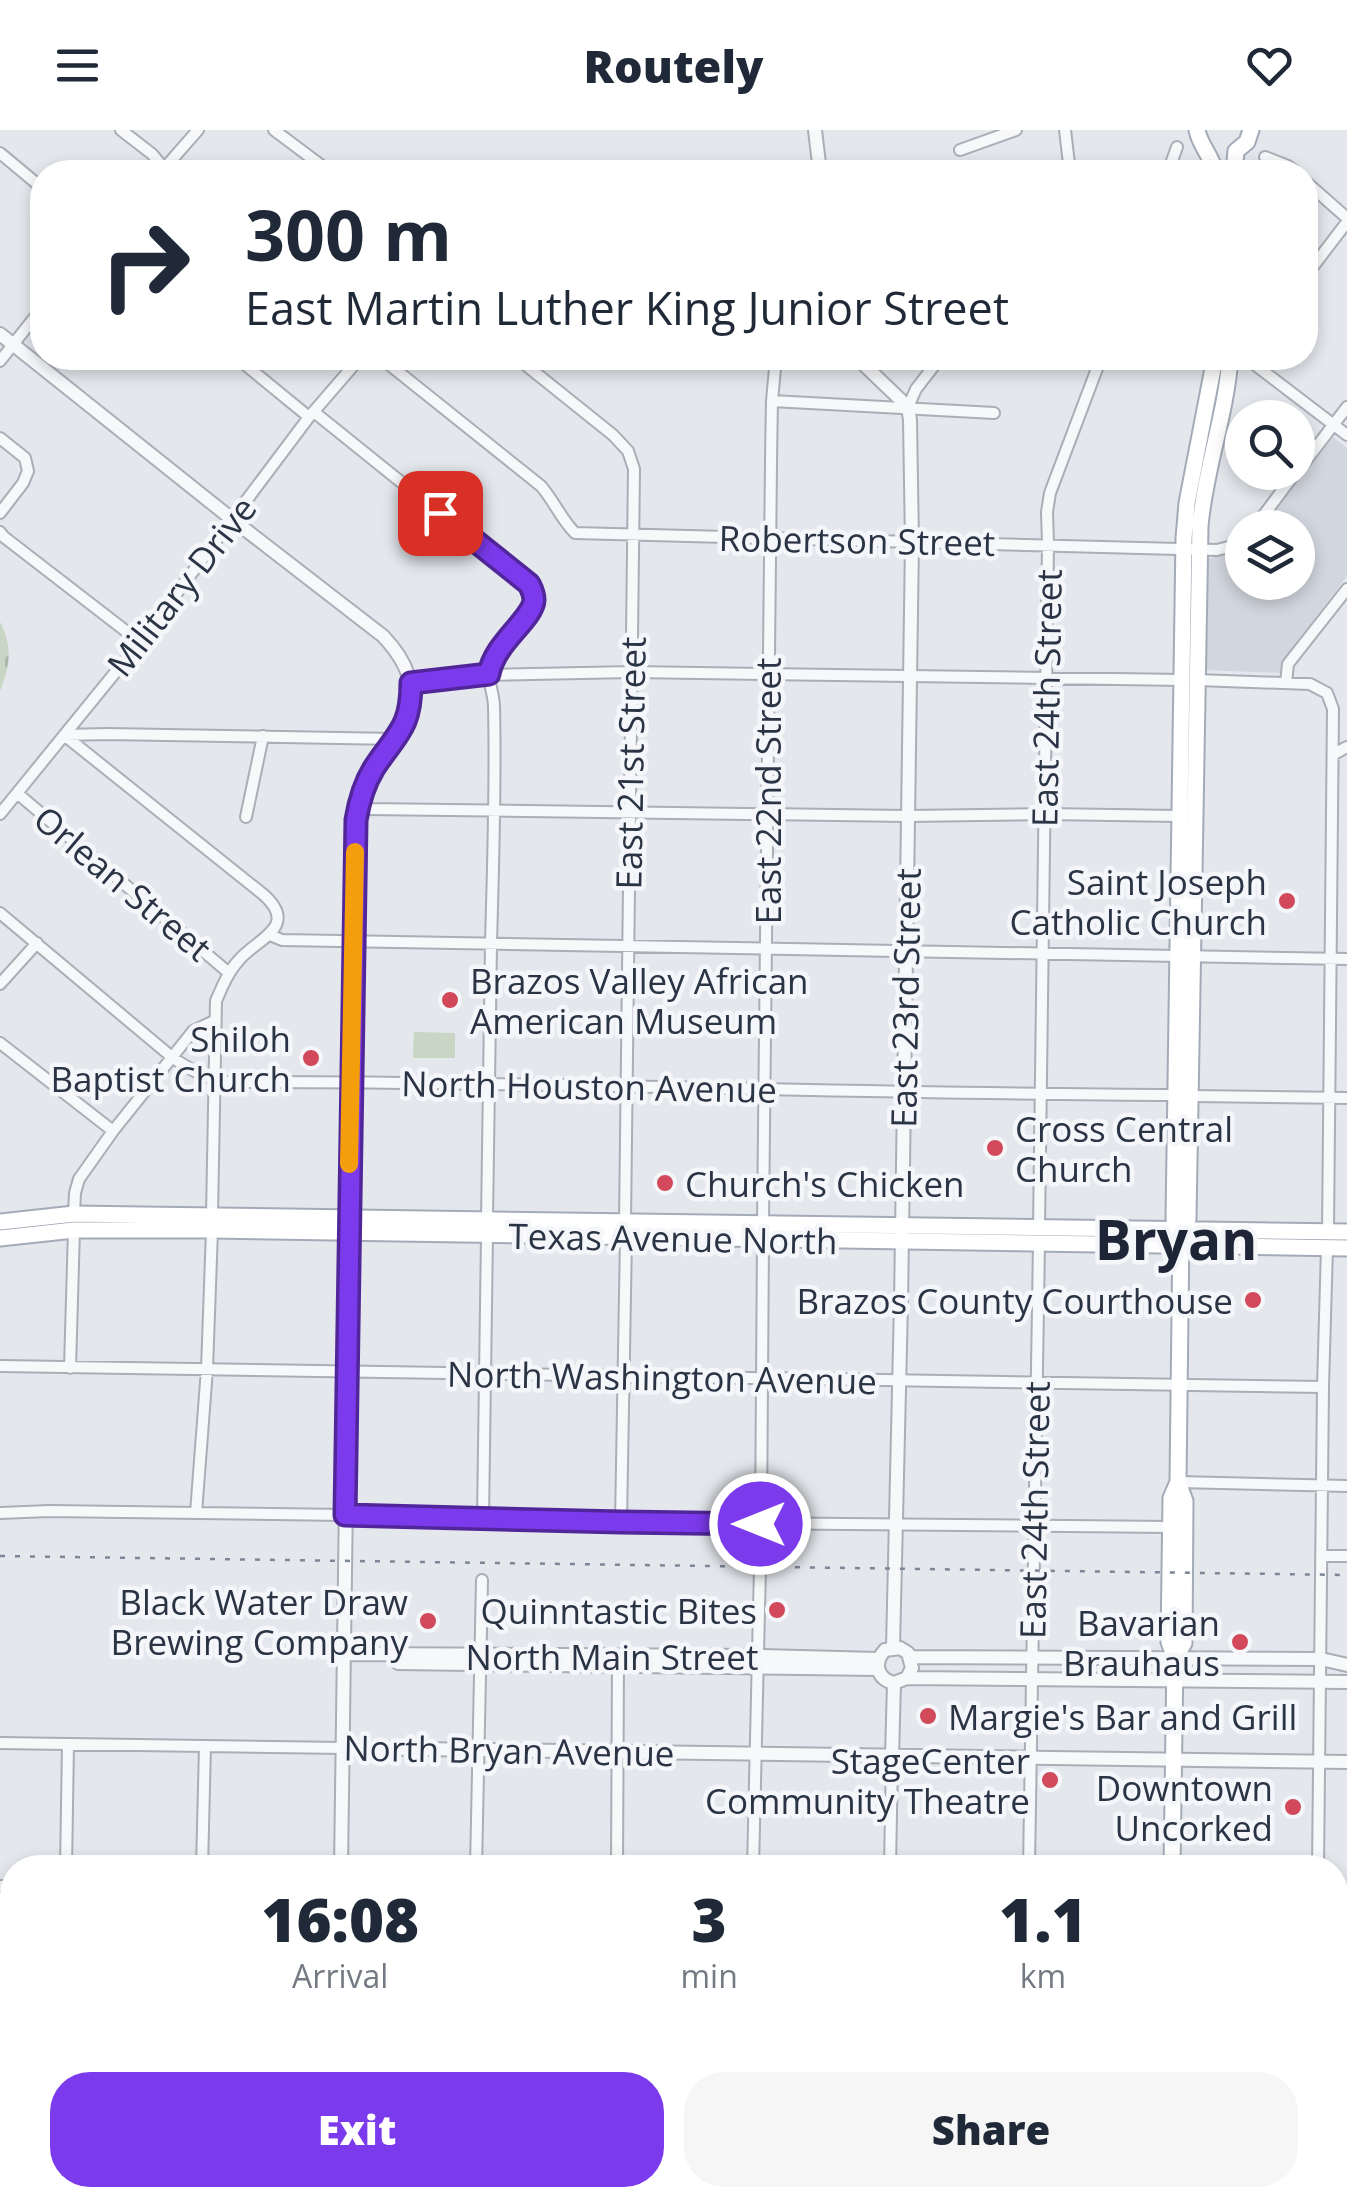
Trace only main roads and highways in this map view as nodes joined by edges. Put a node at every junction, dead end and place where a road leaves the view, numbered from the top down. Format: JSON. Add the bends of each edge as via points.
{"nodes":[{"id":1,"x":1197,"y":130,"type":"edge"},
{"id":2,"x":1251,"y":130,"type":"edge"},
{"id":3,"x":1208,"y":149,"type":"junction"},
{"id":4,"x":1236,"y":151,"type":"junction"},
{"id":5,"x":1211,"y":160,"type":"edge"},
{"id":6,"x":1235,"y":160,"type":"edge"},
{"id":7,"x":1225,"y":370,"type":"edge"},
{"id":8,"x":1189,"y":680,"type":"junction"},
{"id":9,"x":1185,"y":957,"type":"junction"},
{"id":10,"x":0,"y":1222,"type":"edge"},
{"id":11,"x":74,"y":1222,"type":"junction"},
{"id":12,"x":1347,"y":1232,"type":"edge"},
{"id":13,"x":1181,"y":1237,"type":"junction"},
{"id":14,"x":0,"y":1238,"type":"edge"},
{"id":15,"x":1328,"y":1240,"type":"junction"},
{"id":16,"x":1347,"y":1248,"type":"edge"},
{"id":17,"x":1178,"y":1482,"type":"junction"},
{"id":18,"x":1175,"y":1658,"type":"junction"},
{"id":19,"x":1172,"y":1855,"type":"edge"}],
"edges":[{"from":1,"to":3,"type":"main road"},
{"from":2,"to":4,"type":"main road"},
{"from":3,"to":4,"type":"main road"},
{"from":3,"to":5,"type":"main road"},
{"from":4,"to":6,"type":"main road"},
{"from":7,"to":8,"type":"main road","via":[[1191,549]]},
{"from":8,"to":9,"type":"main road"},
{"from":8,"to":9,"type":"main road","via":[[1180,816]]},
{"from":9,"to":13,"type":"main road","via":[[1188,1219]]},
{"from":10,"to":11,"type":"main road","name":"Texas Avenue North"},
{"from":11,"to":13,"type":"main road","name":"Texas Avenue North"},
{"from":11,"to":14,"type":"main road","name":"Texas Avenue North"},
{"from":12,"to":15,"type":"main road","name":"Texas Avenue North"},
{"from":13,"to":15,"type":"main road","name":"Texas Avenue North"},
{"from":13,"to":17,"type":"main road"},
{"from":15,"to":16,"type":"main road","name":"Texas Avenue North"},
{"from":17,"to":18,"type":"main road","via":[[1171,1498],[1168,1642]]},
{"from":17,"to":18,"type":"main road","via":[[1185,1501],[1184,1643]]},
{"from":18,"to":19,"type":"main road"}]}
